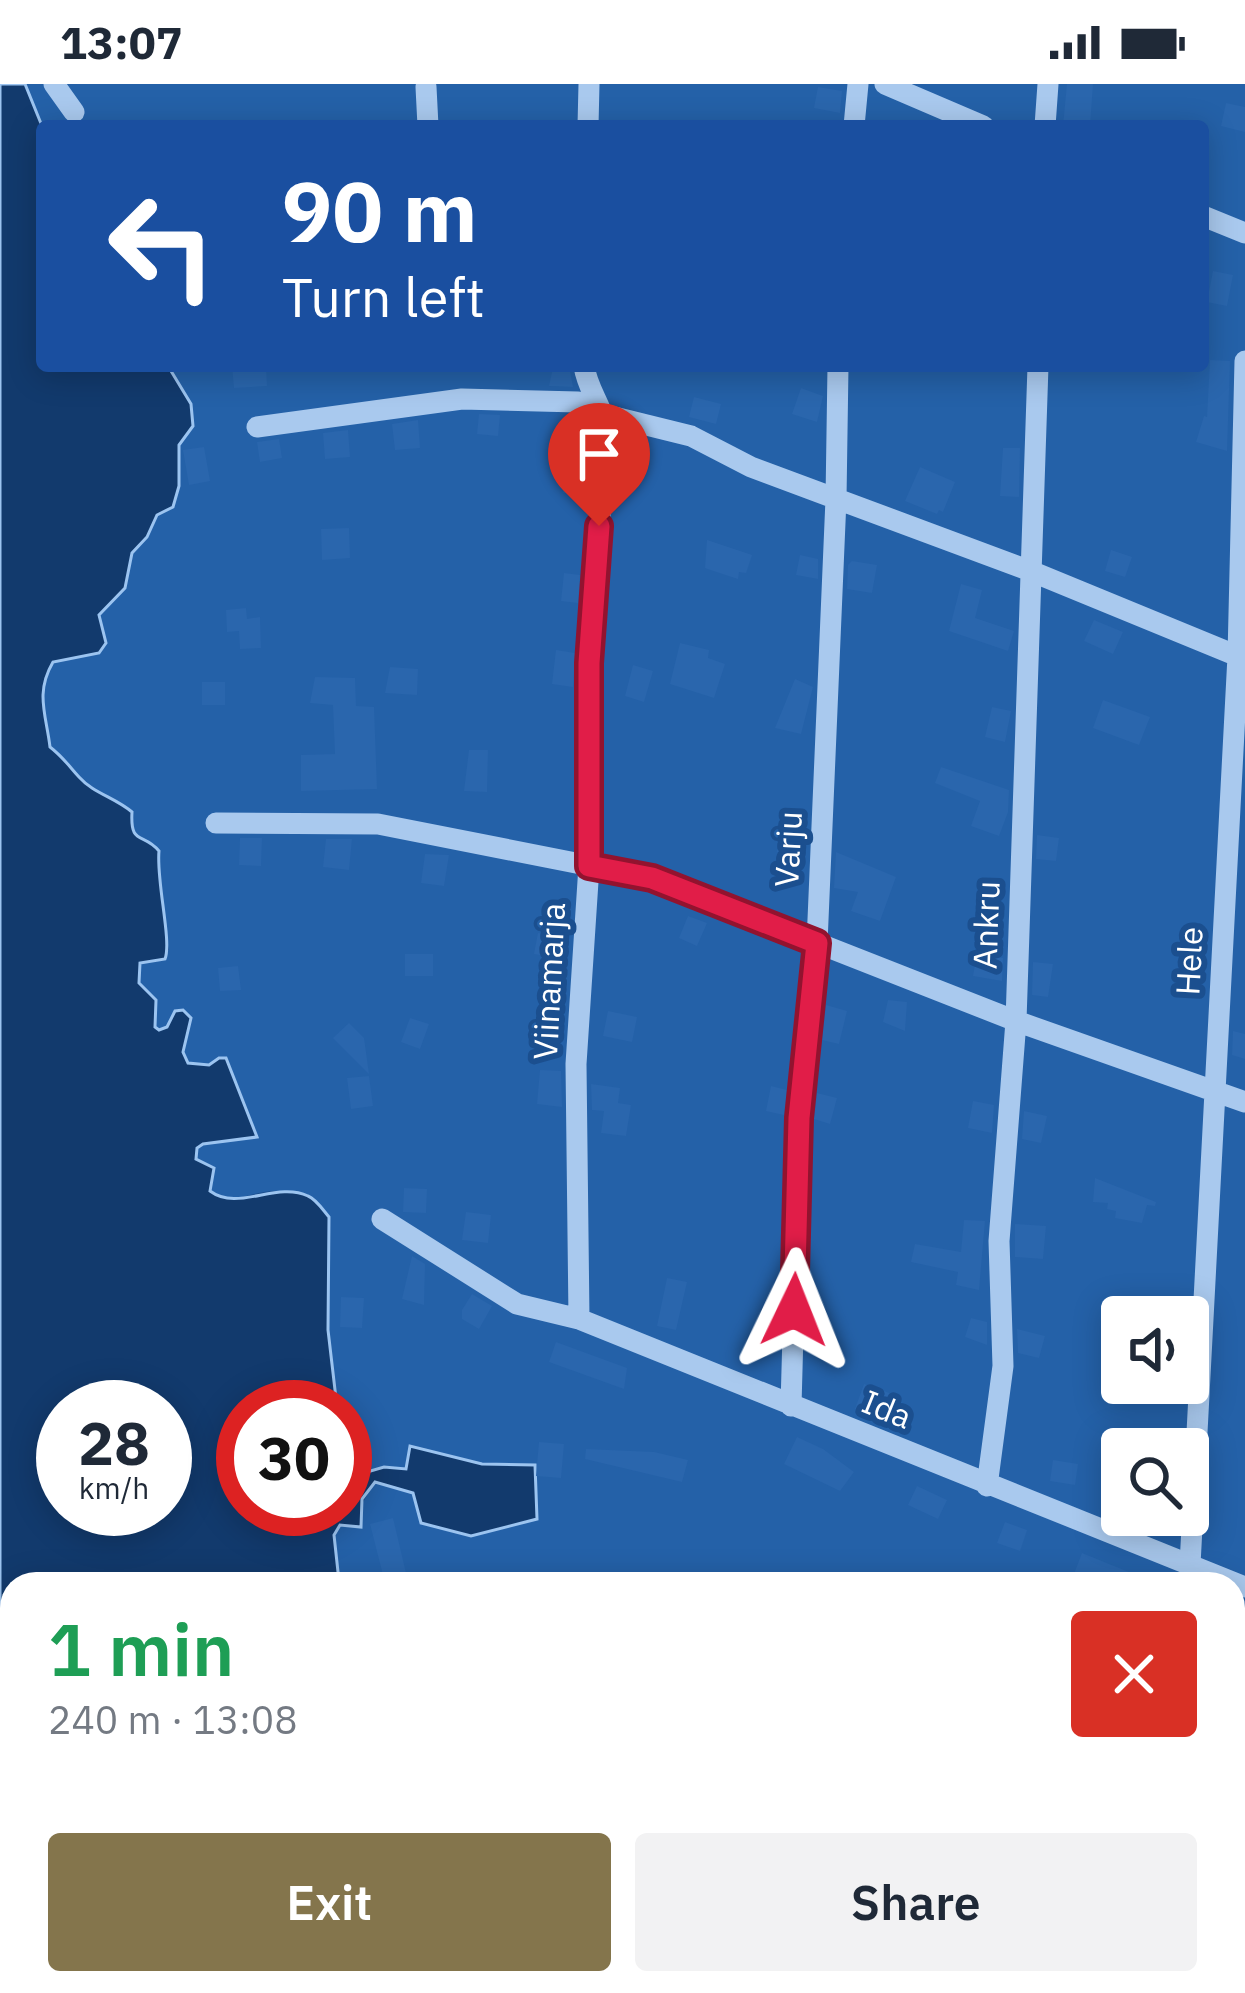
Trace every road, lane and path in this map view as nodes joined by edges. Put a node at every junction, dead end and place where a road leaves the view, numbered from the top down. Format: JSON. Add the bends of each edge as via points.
{"nodes":[{"id":1,"x":55,"y":84,"type":"edge"},
{"id":2,"x":589,"y":84,"type":"edge"},
{"id":3,"x":858,"y":84,"type":"edge"},
{"id":4,"x":885,"y":84,"type":"edge"},
{"id":5,"x":1048,"y":84,"type":"edge"},
{"id":6,"x":426,"y":87,"type":"edge"},
{"id":7,"x":74,"y":112,"type":"dead end"},
{"id":8,"x":428,"y":120,"type":"edge"},
{"id":9,"x":588,"y":120,"type":"edge"},
{"id":10,"x":855,"y":120,"type":"edge"},
{"id":11,"x":969,"y":120,"type":"edge"},
{"id":12,"x":1045,"y":120,"type":"edge"},
{"id":13,"x":1209,"y":218,"type":"edge"},
{"id":14,"x":1245,"y":233,"type":"edge"},
{"id":15,"x":1245,"y":361,"type":"edge"},
{"id":16,"x":585,"y":372,"type":"edge"},
{"id":17,"x":838,"y":372,"type":"edge"},
{"id":18,"x":1038,"y":372,"type":"edge"},
{"id":19,"x":606,"y":415,"type":"junction"},
{"id":20,"x":257,"y":427,"type":"dead end"},
{"id":21,"x":836,"y":499,"type":"junction"},
{"id":22,"x":1033,"y":572,"type":"junction"},
{"id":23,"x":1241,"y":657,"type":"edge"},
{"id":24,"x":216,"y":823,"type":"dead end"},
{"id":25,"x":589,"y":866,"type":"junction"},
{"id":26,"x":817,"y":943,"type":"junction"},
{"id":27,"x":1016,"y":1021,"type":"junction"},
{"id":28,"x":1215,"y":1092,"type":"junction"},
{"id":29,"x":1245,"y":1102,"type":"edge"},
{"id":30,"x":382,"y":1219,"type":"dead end"},
{"id":31,"x":579,"y":1319,"type":"junction"},
{"id":32,"x":791,"y":1406,"type":"junction"},
{"id":33,"x":987,"y":1486,"type":"junction"},
{"id":34,"x":1190,"y":1564,"type":"junction"},
{"id":35,"x":1209,"y":1572,"type":"edge"}],
"edges":[{"from":1,"to":7,"type":"street"},
{"from":2,"to":9,"type":"street"},
{"from":3,"to":10,"type":"street"},
{"from":4,"to":11,"type":"street"},
{"from":5,"to":12,"type":"street"},
{"from":6,"to":8,"type":"street"},
{"from":13,"to":14,"type":"street"},
{"from":15,"to":23,"type":"street","name":"Hele"},
{"from":16,"to":19,"type":"street","name":"Viinamarja"},
{"from":17,"to":21,"type":"street","name":"Varju"},
{"from":18,"to":22,"type":"street","name":"Ankru"},
{"from":19,"to":20,"type":"street","via":[[578,402],[462,399]]},
{"from":19,"to":21,"type":"street","via":[[691,436]]},
{"from":19,"to":25,"type":"street","name":"Viinamarja","via":[[589,663]]},
{"from":21,"to":22,"type":"street"},
{"from":21,"to":26,"type":"street","name":"Varju"},
{"from":22,"to":23,"type":"street"},
{"from":22,"to":27,"type":"street","name":"Ankru"},
{"from":23,"to":28,"type":"street","name":"Hele"},
{"from":24,"to":25,"type":"street","via":[[378,824]]},
{"from":25,"to":26,"type":"street","via":[[652,878]]},
{"from":25,"to":31,"type":"street","name":"Viinamarja","via":[[577,1064]]},
{"from":26,"to":27,"type":"street"},
{"from":26,"to":32,"type":"street","name":"Varju","via":[[799,1118]]},
{"from":27,"to":28,"type":"street"},
{"from":27,"to":33,"type":"street","name":"Ankru","via":[[999,1241],[1003,1366]]},
{"from":28,"to":29,"type":"street"},
{"from":28,"to":34,"type":"street","name":"Hele"},
{"from":30,"to":31,"type":"street","name":"Ida","via":[[517,1304]]},
{"from":31,"to":32,"type":"street","name":"Ida"},
{"from":32,"to":33,"type":"street","name":"Ida"},
{"from":33,"to":34,"type":"street","name":"Ida"},
{"from":34,"to":35,"type":"street","name":"Ida"}]}
